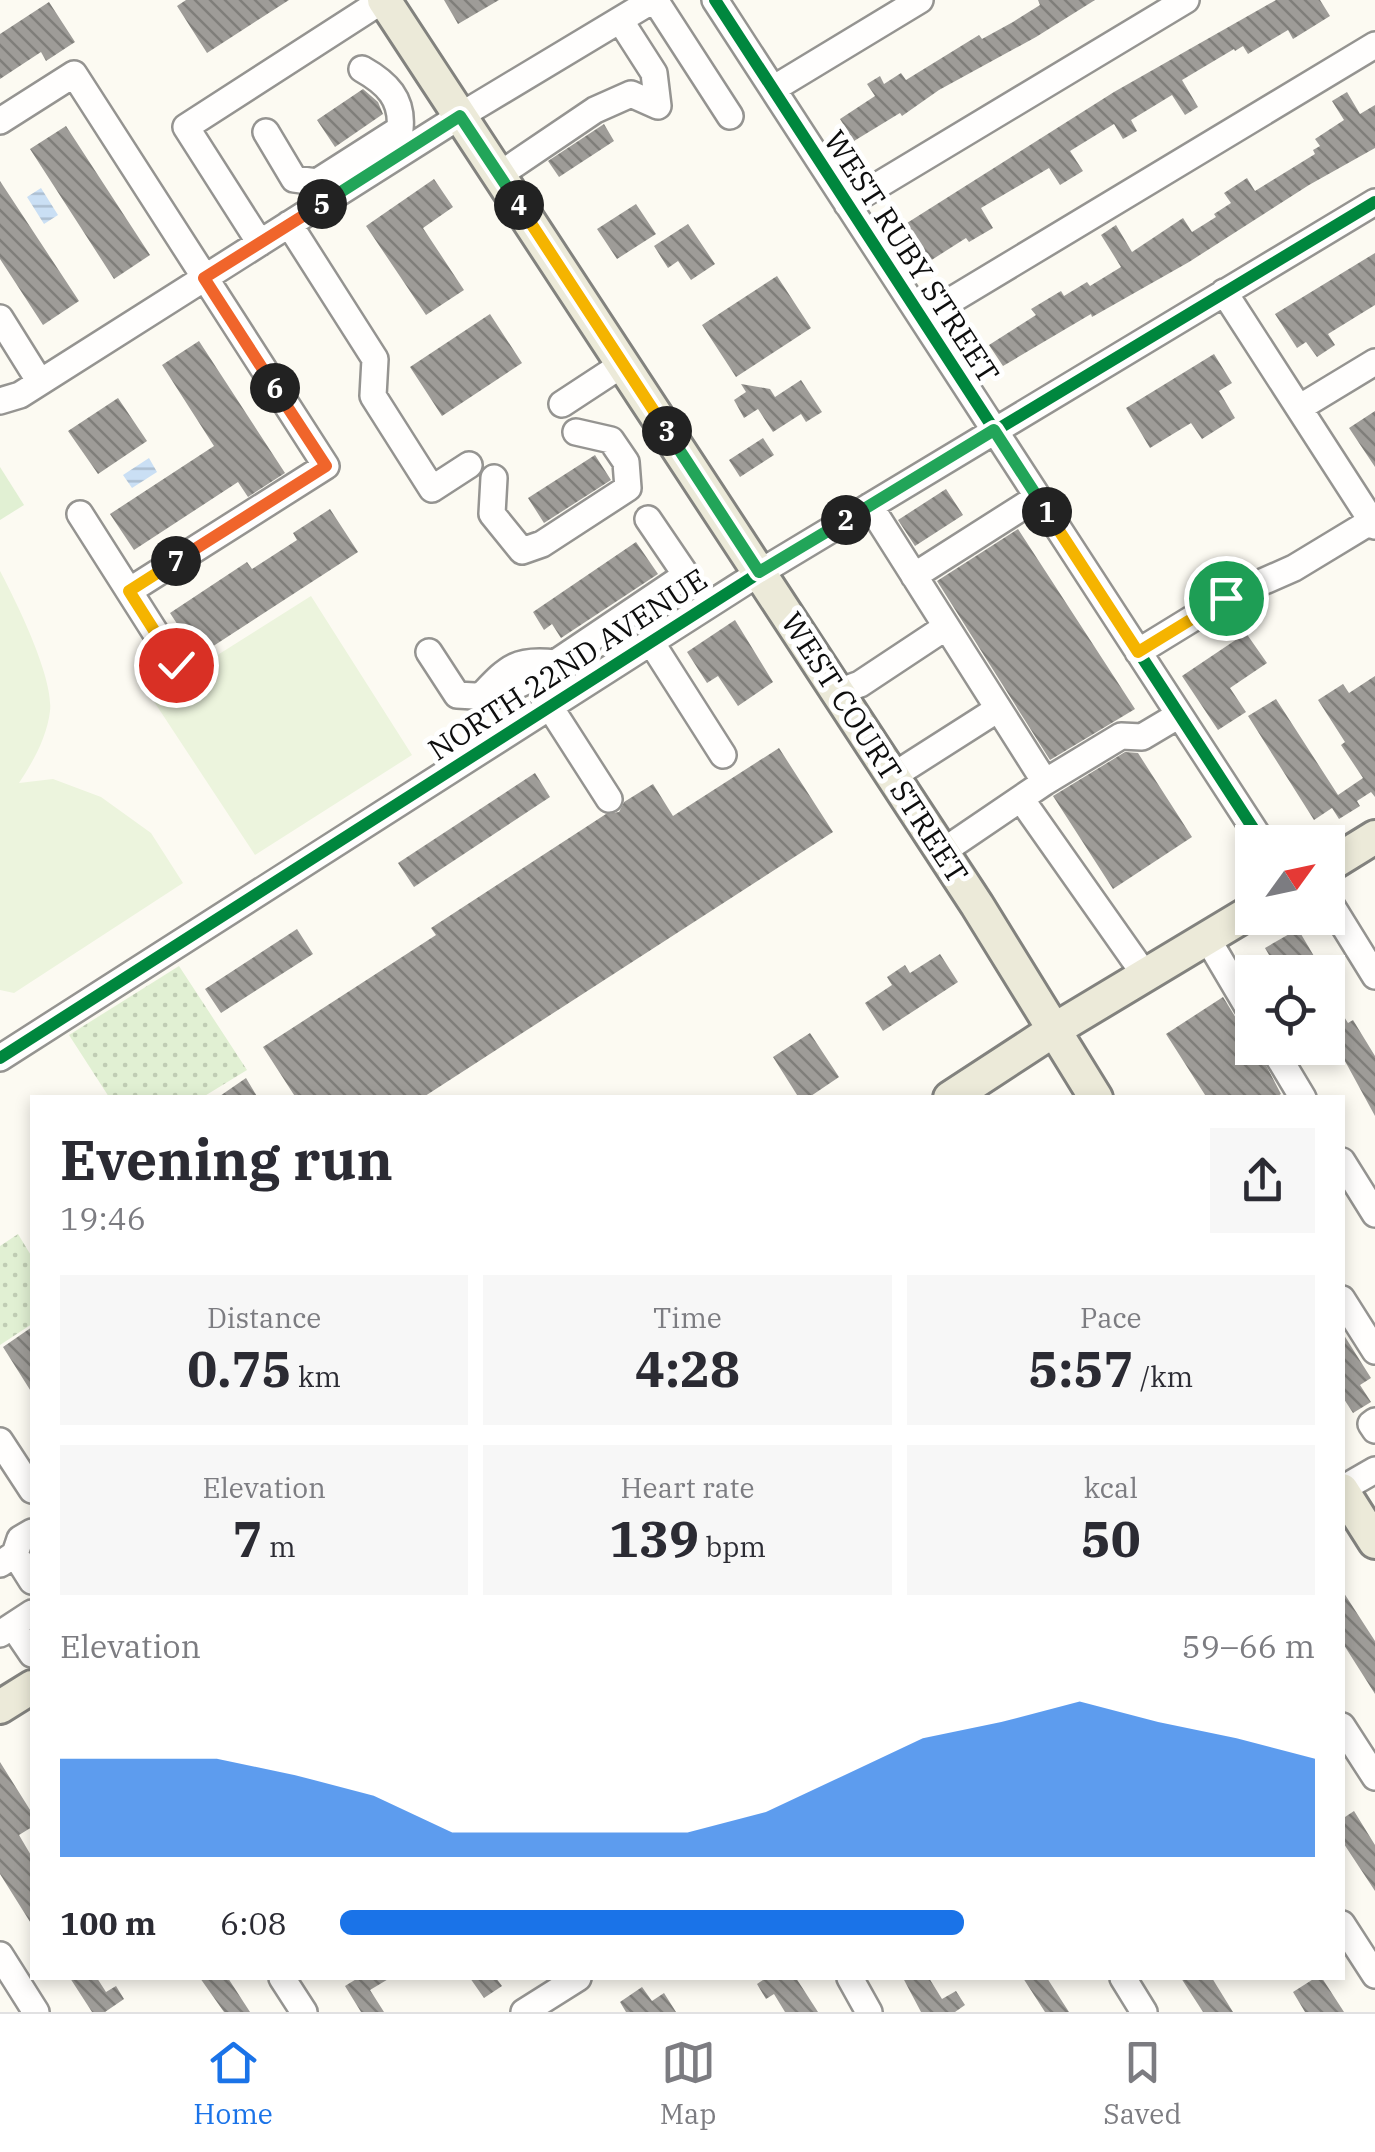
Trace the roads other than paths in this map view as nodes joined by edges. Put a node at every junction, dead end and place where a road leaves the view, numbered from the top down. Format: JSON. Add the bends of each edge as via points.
{"nodes":[{"id":1,"x":384,"y":0,"type":"edge"},
{"id":2,"x":654,"y":0,"type":"edge"},
{"id":3,"x":715,"y":0,"type":"edge"},
{"id":4,"x":920,"y":0,"type":"edge"},
{"id":5,"x":1186,"y":0,"type":"edge"},
{"id":6,"x":620,"y":20,"type":"junction"},
{"id":7,"x":1375,"y":45,"type":"edge"},
{"id":8,"x":362,"y":69,"type":"dead end"},
{"id":9,"x":773,"y":89,"type":"junction"},
{"id":10,"x":460,"y":116,"type":"junction"},
{"id":11,"x":730,"y":116,"type":"dead end"},
{"id":12,"x":0,"y":121,"type":"edge"},
{"id":13,"x":266,"y":132,"type":"dead end"},
{"id":14,"x":499,"y":175,"type":"junction"},
{"id":15,"x":1375,"y":202,"type":"edge"},
{"id":16,"x":848,"y":204,"type":"junction"},
{"id":17,"x":289,"y":224,"type":"junction"},
{"id":18,"x":260,"y":243,"type":"junction"},
{"id":19,"x":204,"y":278,"type":"junction"},
{"id":20,"x":1224,"y":292,"type":"junction"},
{"id":21,"x":0,"y":318,"type":"edge"},
{"id":22,"x":922,"y":318,"type":"junction"},
{"id":23,"x":1375,"y":362,"type":"edge"},
{"id":24,"x":622,"y":364,"type":"junction"},
{"id":25,"x":40,"y":382,"type":"junction"},
{"id":26,"x":0,"y":401,"type":"edge"},
{"id":27,"x":562,"y":404,"type":"dead end"},
{"id":28,"x":1298,"y":408,"type":"junction"},
{"id":29,"x":994,"y":430,"type":"junction"},
{"id":30,"x":576,"y":432,"type":"dead end"},
{"id":31,"x":468,"y":466,"type":"dead end"},
{"id":32,"x":494,"y":478,"type":"dead end"},
{"id":33,"x":1038,"y":497,"type":"junction"},
{"id":34,"x":870,"y":506,"type":"junction"},
{"id":35,"x":80,"y":514,"type":"dead end"},
{"id":36,"x":648,"y":518,"type":"dead end"},
{"id":37,"x":1374,"y":522,"type":"edge"},
{"id":38,"x":759,"y":572,"type":"junction"},
{"id":39,"x":914,"y":576,"type":"junction"},
{"id":40,"x":129,"y":591,"type":"junction"},
{"id":41,"x":946,"y":627,"type":"junction"},
{"id":42,"x":651,"y":642,"type":"junction"},
{"id":43,"x":429,"y":652,"type":"dead end"},
{"id":44,"x":1138,"y":652,"type":"junction"},
{"id":45,"x":176,"y":665,"type":"dead end"},
{"id":46,"x":838,"y":692,"type":"junction"},
{"id":47,"x":550,"y":707,"type":"junction"},
{"id":48,"x":998,"y":708,"type":"junction"},
{"id":49,"x":1179,"y":714,"type":"junction"},
{"id":50,"x":723,"y":755,"type":"dead end"},
{"id":51,"x":893,"y":776,"type":"junction"},
{"id":52,"x":1045,"y":782,"type":"junction"},
{"id":53,"x":609,"y":799,"type":"dead end"},
{"id":54,"x":1021,"y":799,"type":"junction"},
{"id":55,"x":1251,"y":825,"type":"edge"},
{"id":56,"x":1375,"y":837,"type":"edge"},
{"id":57,"x":942,"y":852,"type":"junction"},
{"id":58,"x":1345,"y":856,"type":"edge"},
{"id":59,"x":1235,"y":921,"type":"edge"},
{"id":60,"x":1345,"y":927,"type":"edge"},
{"id":61,"x":1207,"y":938,"type":"junction"},
{"id":62,"x":1145,"y":976,"type":"junction"},
{"id":63,"x":1375,"y":976,"type":"edge"},
{"id":64,"x":1235,"y":985,"type":"edge"},
{"id":65,"x":1054,"y":1030,"type":"junction"},
{"id":66,"x":0,"y":1058,"type":"edge"},
{"id":67,"x":1284,"y":1065,"type":"edge"},
{"id":68,"x":955,"y":1095,"type":"edge"},
{"id":69,"x":1094,"y":1095,"type":"edge"},
{"id":70,"x":1302,"y":1095,"type":"edge"},
{"id":71,"x":1345,"y":1166,"type":"edge"},
{"id":72,"x":1375,"y":1214,"type":"edge"},
{"id":73,"x":1345,"y":1304,"type":"edge"},
{"id":74,"x":1375,"y":1352,"type":"edge"},
{"id":75,"x":1375,"y":1421,"type":"edge"},
{"id":76,"x":1375,"y":1430,"type":"edge"},
{"id":77,"x":0,"y":1440,"type":"edge"},
{"id":78,"x":1375,"y":1470,"type":"edge"},
{"id":79,"x":30,"y":1487,"type":"edge"},
{"id":80,"x":1345,"y":1488,"type":"edge"},
{"id":81,"x":1345,"y":1495,"type":"edge"},
{"id":82,"x":30,"y":1533,"type":"edge"},
{"id":83,"x":1375,"y":1542,"type":"edge"},
{"id":84,"x":8,"y":1559,"type":"edge"},
{"id":85,"x":30,"y":1579,"type":"edge"},
{"id":86,"x":15,"y":1624,"type":"edge"},
{"id":87,"x":30,"y":1650,"type":"edge"},
{"id":88,"x":30,"y":1687,"type":"edge"},
{"id":89,"x":0,"y":1708,"type":"edge"},
{"id":90,"x":1345,"y":1731,"type":"edge"},
{"id":91,"x":1375,"y":1778,"type":"edge"},
{"id":92,"x":1345,"y":1929,"type":"edge"},
{"id":93,"x":0,"y":1955,"type":"edge"},
{"id":94,"x":1375,"y":1976,"type":"edge"},
{"id":95,"x":283,"y":1980,"type":"edge"},
{"id":96,"x":851,"y":1980,"type":"edge"},
{"id":97,"x":1123,"y":1980,"type":"edge"},
{"id":98,"x":565,"y":1989,"type":"edge"},
{"id":99,"x":36,"y":2012,"type":"edge"},
{"id":100,"x":304,"y":2012,"type":"edge"},
{"id":101,"x":524,"y":2012,"type":"edge"},
{"id":102,"x":869,"y":2012,"type":"edge"},
{"id":103,"x":1144,"y":2012,"type":"edge"}],
"edges":[{"from":1,"to":10,"type":"main road","name":"WEST COURT STREET"},
{"from":1,"to":18,"type":"street","via":[[186,127]]},
{"from":2,"to":6,"type":"street"},
{"from":2,"to":11,"type":"street"},
{"from":3,"to":9,"type":"street","name":"WEST RUBY STREET"},
{"from":4,"to":9,"type":"street"},
{"from":5,"to":16,"type":"street"},
{"from":6,"to":10,"type":"street"},
{"from":6,"to":14,"type":"street","via":[[654,73],[658,106],[631,94],[595,110]]},
{"from":7,"to":22,"type":"street"},
{"from":8,"to":13,"type":"street","via":[[383,81],[402,110],[400,129],[317,182],[294,179]]},
{"from":9,"to":16,"type":"street","name":"WEST RUBY STREET"},
{"from":10,"to":14,"type":"main road","name":"WEST COURT STREET"},
{"from":10,"to":17,"type":"street"},
{"from":12,"to":19,"type":"street","via":[[74,74]]},
{"from":14,"to":24,"type":"main road","name":"WEST COURT STREET"},
{"from":15,"to":20,"type":"street","name":"NORTH 22ND AVENUE"},
{"from":16,"to":22,"type":"street","name":"WEST RUBY STREET"},
{"from":17,"to":18,"type":"street"},
{"from":17,"to":31,"type":"street","via":[[375,359],[374,396],[432,489]]},
{"from":18,"to":19,"type":"street"},
{"from":19,"to":25,"type":"street"},
{"from":19,"to":40,"type":"street","via":[[326,466]]},
{"from":20,"to":28,"type":"street"},
{"from":20,"to":29,"type":"street","name":"NORTH 22ND AVENUE"},
{"from":21,"to":25,"type":"street"},
{"from":22,"to":29,"type":"street","name":"WEST RUBY STREET"},
{"from":23,"to":28,"type":"street"},
{"from":24,"to":27,"type":"street"},
{"from":24,"to":38,"type":"main road","name":"WEST COURT STREET"},
{"from":25,"to":26,"type":"street"},
{"from":28,"to":37,"type":"street"},
{"from":29,"to":33,"type":"street","name":"WEST RUBY STREET"},
{"from":29,"to":34,"type":"street","name":"NORTH 22ND AVENUE"},
{"from":30,"to":32,"type":"street","via":[[612,440],[626,462],[628,488],[542,544],[522,551],[492,514]]},
{"from":33,"to":39,"type":"street"},
{"from":33,"to":44,"type":"street","name":"WEST RUBY STREET"},
{"from":34,"to":38,"type":"street","name":"NORTH 22ND AVENUE"},
{"from":34,"to":39,"type":"street"},
{"from":35,"to":40,"type":"street"},
{"from":36,"to":43,"type":"street","via":[[686,575],[555,663],[531,660],[509,667],[480,696],[457,695]]},
{"from":37,"to":44,"type":"street"},
{"from":38,"to":42,"type":"street","name":"NORTH 22ND AVENUE"},
{"from":38,"to":46,"type":"main road","name":"WEST COURT STREET"},
{"from":39,"to":41,"type":"street"},
{"from":40,"to":45,"type":"street"},
{"from":41,"to":46,"type":"street"},
{"from":41,"to":48,"type":"street"},
{"from":42,"to":47,"type":"street","name":"NORTH 22ND AVENUE"},
{"from":42,"to":50,"type":"street"},
{"from":44,"to":49,"type":"street","name":"WEST RUBY STREET"},
{"from":46,"to":51,"type":"main road","name":"WEST COURT STREET"},
{"from":47,"to":53,"type":"street"},
{"from":47,"to":66,"type":"street","name":"NORTH 22ND AVENUE"},
{"from":48,"to":51,"type":"street"},
{"from":48,"to":52,"type":"street"},
{"from":49,"to":52,"type":"street","via":[[1142,737],[1121,736]]},
{"from":49,"to":55,"type":"street","name":"WEST RUBY STREET"},
{"from":51,"to":57,"type":"main road","name":"WEST COURT STREET"},
{"from":52,"to":54,"type":"street"},
{"from":54,"to":57,"type":"street"},
{"from":54,"to":62,"type":"street"},
{"from":56,"to":58,"type":"main road"},
{"from":57,"to":65,"type":"main road","name":"WEST COURT STREET"},
{"from":59,"to":61,"type":"main road"},
{"from":60,"to":63,"type":"street"},
{"from":61,"to":62,"type":"main road"},
{"from":61,"to":64,"type":"street"},
{"from":62,"to":65,"type":"main road"},
{"from":65,"to":68,"type":"main road"},
{"from":65,"to":69,"type":"main road","name":"WEST COURT STREET"},
{"from":67,"to":70,"type":"street"},
{"from":71,"to":72,"type":"street"},
{"from":73,"to":74,"type":"street"},
{"from":75,"to":76,"type":"street"},
{"from":77,"to":79,"type":"street"},
{"from":78,"to":80,"type":"street"},
{"from":81,"to":83,"type":"main road"},
{"from":82,"to":84,"type":"street"},
{"from":84,"to":85,"type":"street"},
{"from":86,"to":87,"type":"street"},
{"from":88,"to":89,"type":"main road"},
{"from":90,"to":91,"type":"street"},
{"from":92,"to":94,"type":"street"},
{"from":93,"to":99,"type":"street"},
{"from":95,"to":100,"type":"street"},
{"from":96,"to":102,"type":"street"},
{"from":97,"to":103,"type":"street"},
{"from":98,"to":101,"type":"street"}]}
